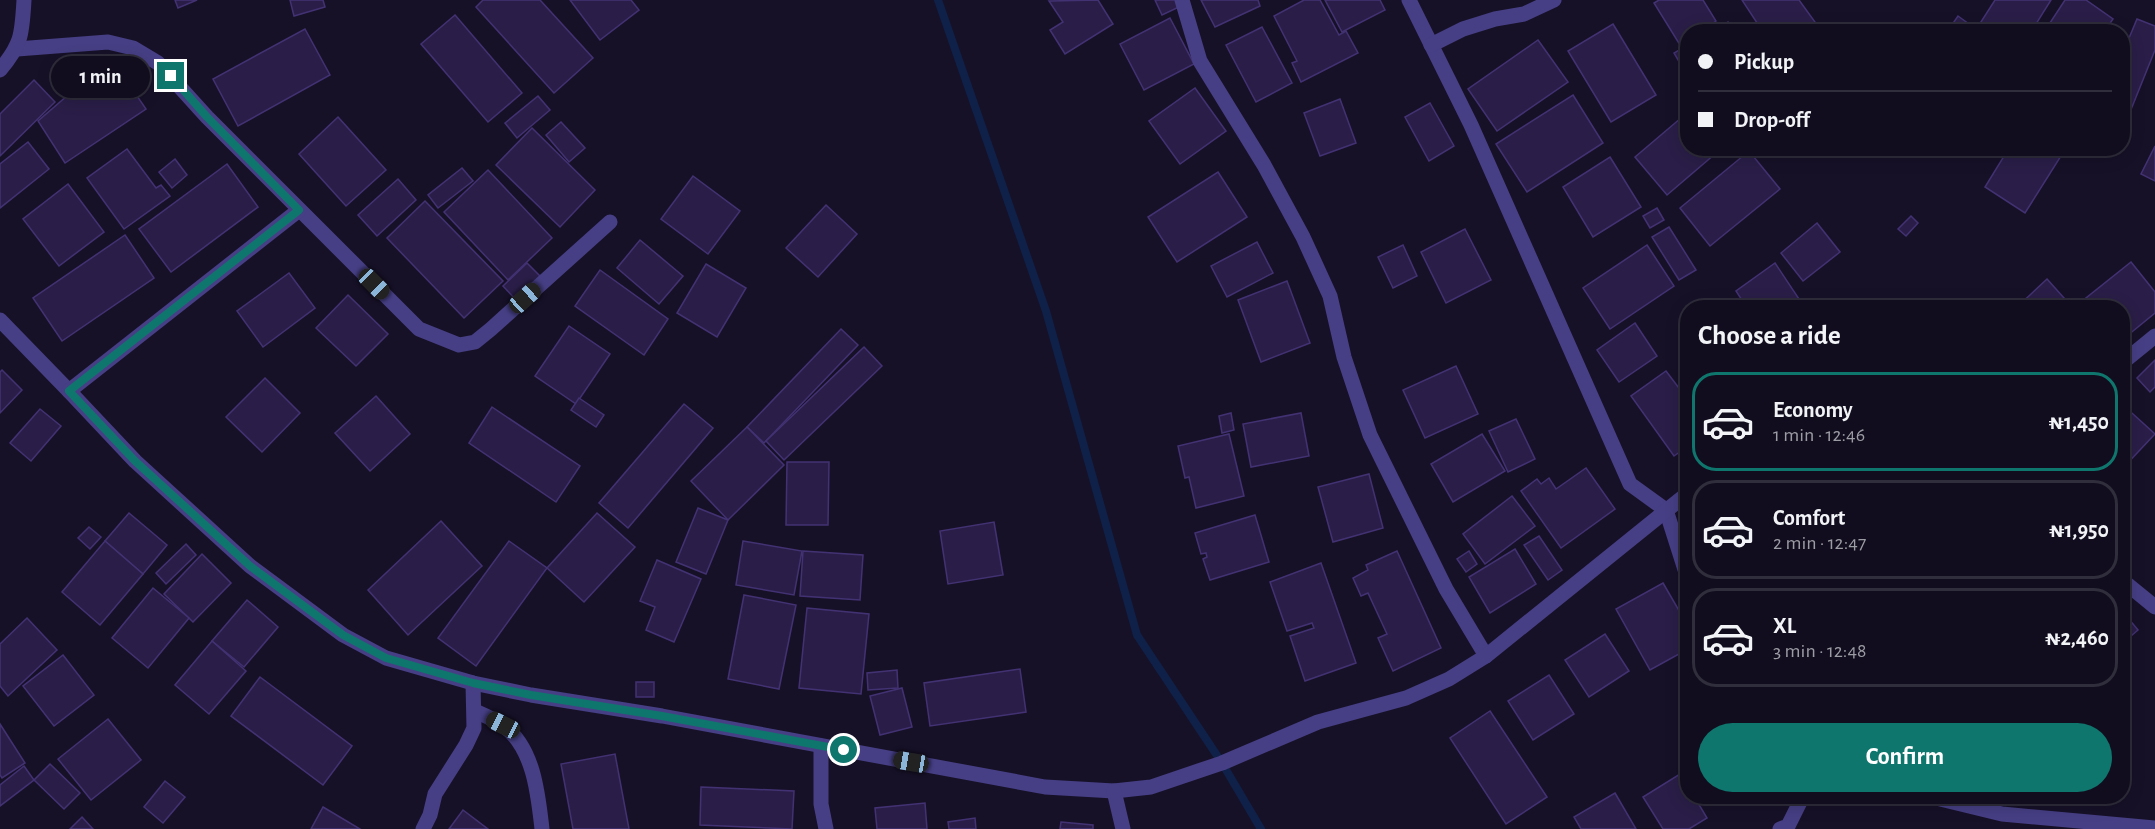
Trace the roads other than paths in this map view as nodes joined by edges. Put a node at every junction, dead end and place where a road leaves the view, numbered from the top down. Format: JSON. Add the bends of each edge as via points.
{"nodes":[{"id":1,"x":24,"y":0,"type":"edge"},
{"id":2,"x":1182,"y":0,"type":"edge"},
{"id":3,"x":1408,"y":0,"type":"edge"},
{"id":4,"x":1554,"y":0,"type":"edge"},
{"id":5,"x":1431,"y":45,"type":"junction"},
{"id":6,"x":17,"y":49,"type":"junction"},
{"id":7,"x":0,"y":70,"type":"edge"},
{"id":8,"x":299,"y":210,"type":"junction"},
{"id":9,"x":610,"y":222,"type":"dead end"},
{"id":10,"x":0,"y":320,"type":"edge"},
{"id":11,"x":2155,"y":336,"type":"edge"},
{"id":12,"x":2130,"y":356,"type":"edge"},
{"id":13,"x":69,"y":391,"type":"junction"},
{"id":14,"x":1680,"y":499,"type":"edge"},
{"id":15,"x":1666,"y":510,"type":"junction"},
{"id":16,"x":1680,"y":554,"type":"edge"},
{"id":17,"x":2130,"y":587,"type":"edge"},
{"id":18,"x":2155,"y":607,"type":"edge"},
{"id":19,"x":1486,"y":656,"type":"junction"},
{"id":20,"x":473,"y":683,"type":"junction"},
{"id":21,"x":475,"y":711,"type":"junction"},
{"id":22,"x":821,"y":746,"type":"junction"},
{"id":23,"x":1114,"y":791,"type":"junction"},
{"id":24,"x":1799,"y":804,"type":"edge"},
{"id":25,"x":1961,"y":804,"type":"edge"},
{"id":26,"x":2155,"y":828,"type":"edge"},
{"id":27,"x":423,"y":829,"type":"edge"},
{"id":28,"x":542,"y":829,"type":"edge"},
{"id":29,"x":826,"y":829,"type":"edge"},
{"id":30,"x":1123,"y":829,"type":"edge"},
{"id":31,"x":1780,"y":829,"type":"edge"}],
"edges":[{"from":1,"to":6,"type":"street"},
{"from":2,"to":19,"type":"street","via":[[1200,61],[1264,165],[1329,296],[1370,435],[1446,589]]},
{"from":3,"to":5,"type":"street"},
{"from":4,"to":5,"type":"street","via":[[1524,14],[1463,29]]},
{"from":5,"to":15,"type":"street","via":[[1471,125],[1630,484]]},
{"from":6,"to":7,"type":"street"},
{"from":6,"to":8,"type":"street","via":[[108,42],[133,48],[159,63]]},
{"from":8,"to":9,"type":"street","via":[[419,328],[459,345],[475,342],[491,329]]},
{"from":8,"to":13,"type":"street"},
{"from":10,"to":13,"type":"street"},
{"from":11,"to":12,"type":"street"},
{"from":13,"to":20,"type":"street","via":[[192,515],[250,566],[343,635],[386,658]]},
{"from":14,"to":15,"type":"street"},
{"from":15,"to":16,"type":"street"},
{"from":15,"to":19,"type":"street"},
{"from":17,"to":18,"type":"street"},
{"from":19,"to":23,"type":"street","via":[[1449,679],[1406,698],[1318,722],[1222,763],[1151,787]]},
{"from":20,"to":21,"type":"street"},
{"from":20,"to":22,"type":"street"},
{"from":21,"to":27,"type":"street","via":[[474,728],[435,794]]},
{"from":21,"to":28,"type":"street","via":[[503,725],[520,741],[529,761]]},
{"from":22,"to":23,"type":"street","via":[[1045,787]]},
{"from":22,"to":29,"type":"street","via":[[821,804]]},
{"from":23,"to":30,"type":"street"},
{"from":24,"to":31,"type":"street","via":[[1788,826]]},
{"from":25,"to":26,"type":"street","via":[[2002,814]]}]}
